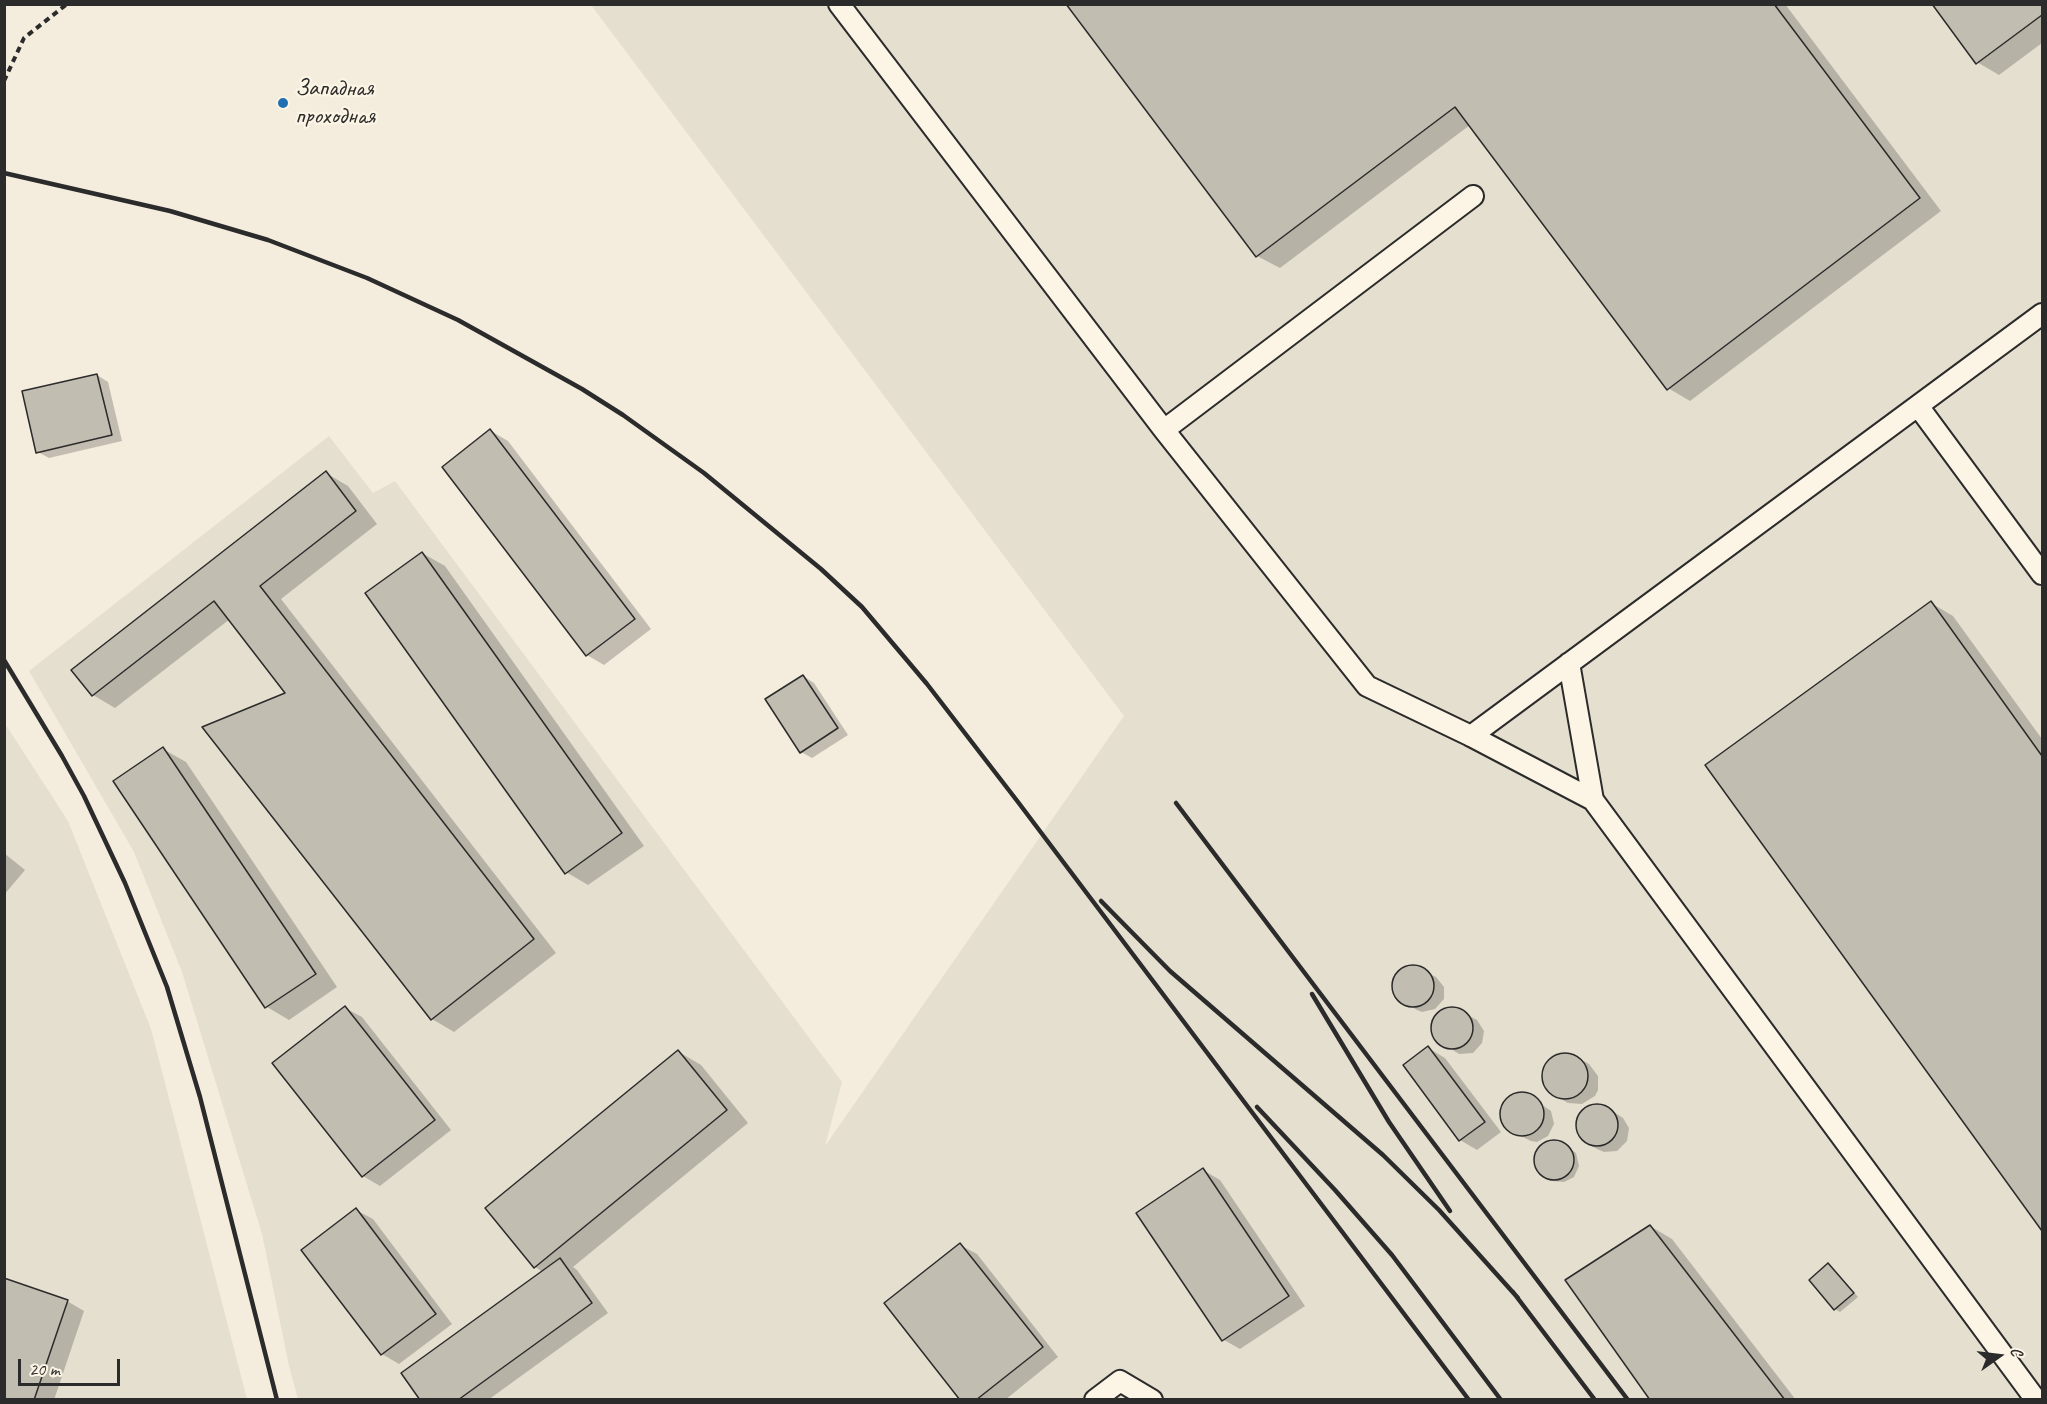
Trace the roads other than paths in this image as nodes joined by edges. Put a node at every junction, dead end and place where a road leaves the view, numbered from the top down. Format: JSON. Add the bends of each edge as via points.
{"nodes":[{"id":1,"x":840,"y":4,"type":"edge"},
{"id":2,"x":1473,"y":196,"type":"dead end"},
{"id":3,"x":2043,"y":314,"type":"edge"},
{"id":4,"x":1918,"y":406,"type":"junction"},
{"id":5,"x":1164,"y":430,"type":"junction"},
{"id":6,"x":2043,"y":574,"type":"edge"},
{"id":7,"x":1569,"y":663,"type":"junction"},
{"id":8,"x":1471,"y":736,"type":"junction"},
{"id":9,"x":1593,"y":800,"type":"junction"},
{"id":10,"x":1095,"y":1400,"type":"edge"},
{"id":11,"x":1152,"y":1400,"type":"edge"},
{"id":12,"x":2036,"y":1400,"type":"edge"}],
"edges":[{"from":1,"to":5,"type":"lane"},
{"from":2,"to":5,"type":"lane"},
{"from":3,"to":4,"type":"lane"},
{"from":4,"to":6,"type":"lane"},
{"from":4,"to":7,"type":"lane"},
{"from":5,"to":8,"type":"lane","via":[[1367,686]]},
{"from":7,"to":8,"type":"lane"},
{"from":7,"to":9,"type":"lane"},
{"from":8,"to":9,"type":"lane"},
{"from":9,"to":12,"type":"lane"},
{"from":10,"to":11,"type":"lane","via":[[1120,1381]]}]}
